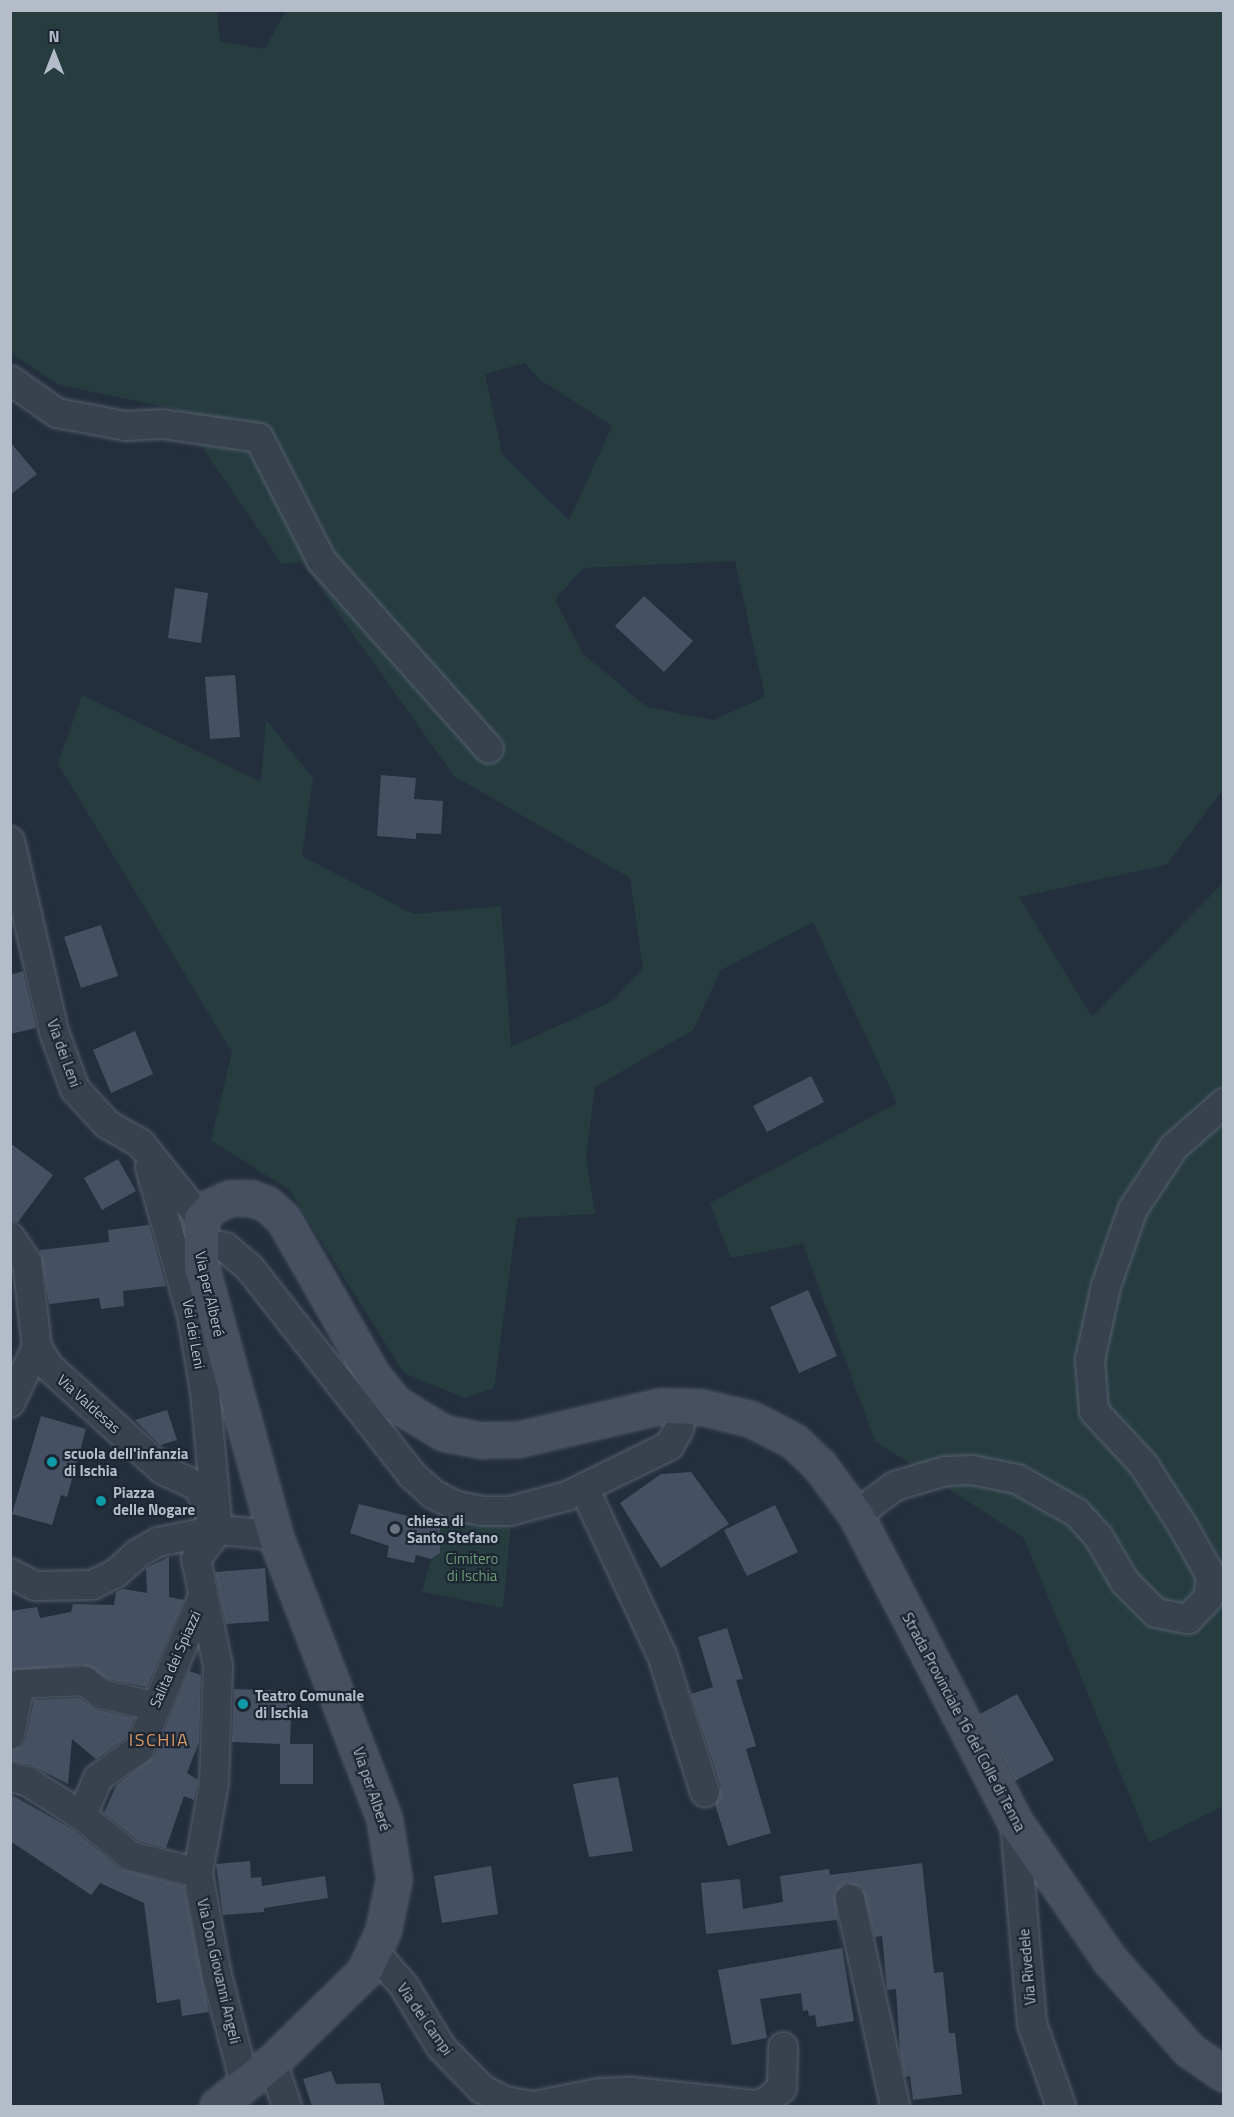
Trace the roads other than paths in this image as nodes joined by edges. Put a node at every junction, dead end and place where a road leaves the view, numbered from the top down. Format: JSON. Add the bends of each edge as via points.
{"nodes":[{"id":1,"x":10,"y":380,"type":"edge"},
{"id":2,"x":489,"y":749,"type":"dead end"},
{"id":3,"x":10,"y":841,"type":"edge"},
{"id":4,"x":1224,"y":1103,"type":"edge"},
{"id":5,"x":141,"y":1144,"type":"junction"},
{"id":6,"x":199,"y":1231,"type":"junction"},
{"id":7,"x":10,"y":1237,"type":"edge"},
{"id":8,"x":37,"y":1347,"type":"junction"},
{"id":9,"x":10,"y":1404,"type":"edge"},
{"id":10,"x":683,"y":1407,"type":"junction"},
{"id":11,"x":584,"y":1488,"type":"junction"},
{"id":12,"x":848,"y":1503,"type":"junction"},
{"id":13,"x":218,"y":1530,"type":"junction"},
{"id":14,"x":275,"y":1535,"type":"junction"},
{"id":15,"x":10,"y":1573,"type":"edge"},
{"id":16,"x":202,"y":1596,"type":"junction"},
{"id":17,"x":154,"y":1706,"type":"junction"},
{"id":18,"x":10,"y":1735,"type":"edge"},
{"id":19,"x":10,"y":1777,"type":"edge"},
{"id":20,"x":705,"y":1792,"type":"dead end"},
{"id":21,"x":82,"y":1816,"type":"junction"},
{"id":22,"x":1015,"y":1822,"type":"junction"},
{"id":23,"x":198,"y":1873,"type":"junction"},
{"id":24,"x":850,"y":1899,"type":"dead end"},
{"id":25,"x":376,"y":1954,"type":"junction"},
{"id":26,"x":783,"y":2047,"type":"dead end"},
{"id":27,"x":1224,"y":2074,"type":"edge"},
{"id":28,"x":264,"y":2083,"type":"edge"},
{"id":29,"x":217,"y":2106,"type":"edge"},
{"id":30,"x":287,"y":2106,"type":"edge"},
{"id":31,"x":895,"y":2106,"type":"edge"},
{"id":32,"x":1061,"y":2106,"type":"edge"}],
"edges":[{"from":1,"to":2,"type":"street","via":[[57,413],[126,426],[162,424],[259,438],[322,561]]},
{"from":3,"to":5,"type":"street","name":"Via dei Leni","via":[[54,1032],[75,1089],[107,1124]]},
{"from":4,"to":12,"type":"street","via":[[1174,1147],[1133,1209],[1106,1286],[1090,1360],[1094,1411],[1143,1464],[1181,1523],[1211,1576],[1208,1598],[1188,1619],[1156,1613],[1125,1582],[1098,1536],[1077,1513],[1017,1479],[972,1470],[946,1471]]},
{"from":5,"to":6,"type":"street","name":"Via dei Leni"},
{"from":5,"to":13,"type":"street","name":"Vei dei Leni","via":[[162,1199],[192,1315],[205,1391]]},
{"from":6,"to":10,"type":"street","via":[[212,1206],[230,1198],[251,1198],[267,1204],[284,1220],[373,1377],[396,1404],[444,1433],[481,1440],[520,1438],[661,1406]]},
{"from":6,"to":11,"type":"street","via":[[249,1267],[412,1475],[433,1494],[482,1511],[510,1511]]},
{"from":6,"to":14,"type":"street","name":"Via per Alberé","via":[[201,1267]]},
{"from":7,"to":8,"type":"street","name":"Via Valdesas","via":[[27,1262]]},
{"from":8,"to":9,"type":"street"},
{"from":8,"to":13,"type":"street","name":"Via Valdesas","via":[[49,1367],[163,1470],[198,1486]]},
{"from":10,"to":11,"type":"street","via":[[680,1429],[669,1446]]},
{"from":10,"to":12,"type":"street","via":[[729,1412],[772,1428],[794,1442]]},
{"from":11,"to":20,"type":"street","via":[[662,1654]]},
{"from":12,"to":22,"type":"street","name":"Strada Provinciale 16 del Colle di Tenna"},
{"from":13,"to":14,"type":"street"},
{"from":13,"to":15,"type":"street","via":[[158,1542],[115,1574],[92,1585],[35,1586]]},
{"from":13,"to":16,"type":"street","name":"Via Don Giovanni Angeli","via":[[196,1559]]},
{"from":14,"to":25,"type":"street","name":"Via per Alberé","via":[[384,1818],[394,1879]]},
{"from":16,"to":17,"type":"street","name":"Salita dei Spiazzi"},
{"from":16,"to":23,"type":"street","name":"Via Don Giovanni Angeli","via":[[218,1666],[214,1782]]},
{"from":17,"to":18,"type":"street","via":[[102,1694],[85,1681],[20,1684]]},
{"from":17,"to":21,"type":"street","name":"Salita dei Spiazzi","via":[[139,1749],[98,1778]]},
{"from":19,"to":21,"type":"street","via":[[27,1781]]},
{"from":21,"to":23,"type":"street","via":[[130,1856]]},
{"from":22,"to":27,"type":"street","name":"Strada Provinciale 16 del Colle di Tenna","via":[[1110,1960],[1189,2050]]},
{"from":22,"to":32,"type":"street","name":"Via Rivedele","via":[[1032,2024]]},
{"from":23,"to":28,"type":"street","name":"Via Don Giovanni Angeli","via":[[217,1976]]},
{"from":24,"to":31,"type":"street"},
{"from":25,"to":26,"type":"street","name":"Via dei Campi","via":[[404,1986],[441,2047],[482,2089],[505,2101],[534,2106],[600,2093],[633,2092],[756,2105],[782,2088]]},
{"from":25,"to":28,"type":"street","name":"Via per Alberé"},
{"from":28,"to":29,"type":"street","name":"Via per Alberé"},
{"from":28,"to":30,"type":"street","name":"Via Don Giovanni Angeli"}]}
